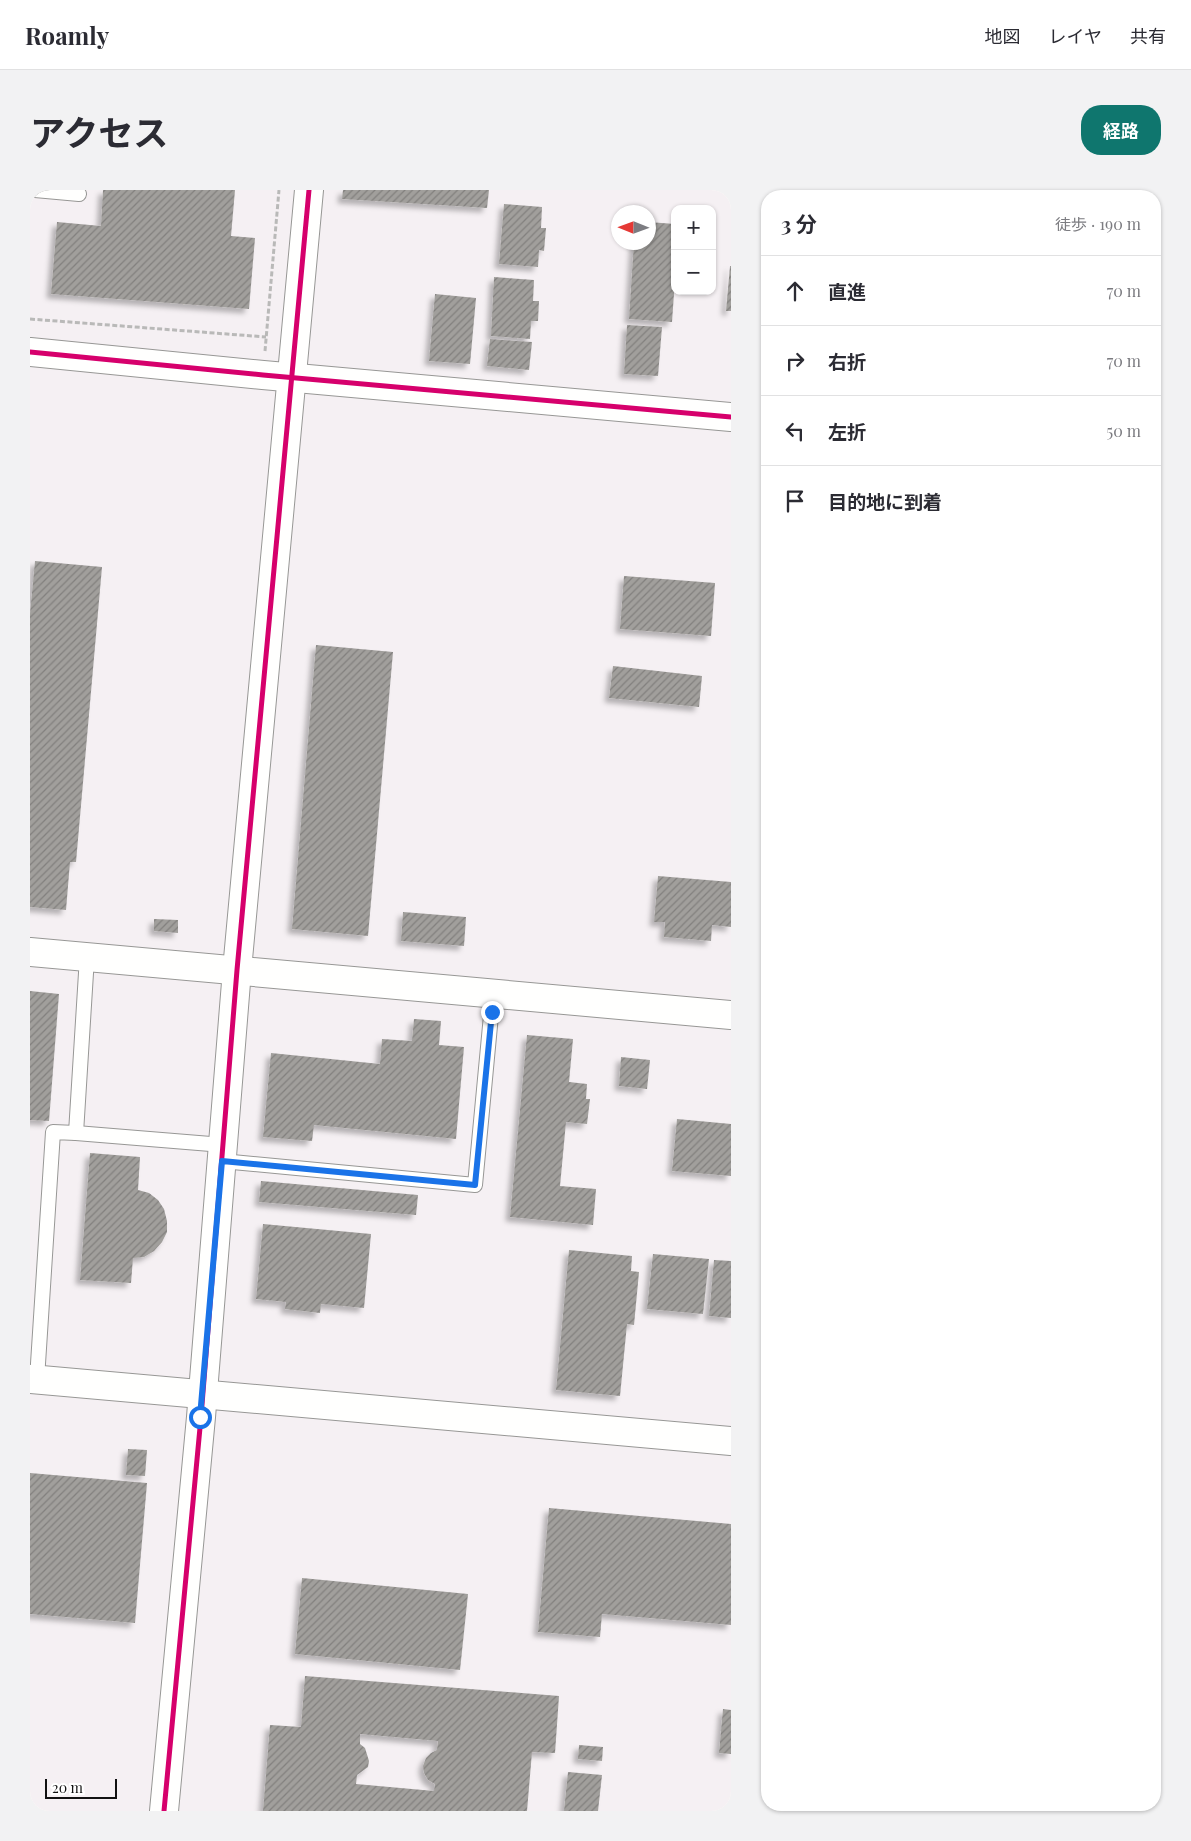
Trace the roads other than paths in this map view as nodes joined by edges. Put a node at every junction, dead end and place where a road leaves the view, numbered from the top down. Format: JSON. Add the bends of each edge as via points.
{"nodes":[{"id":1,"x":34,"y":190,"type":"edge"},
{"id":2,"x":309,"y":190,"type":"edge"},
{"id":3,"x":79,"y":194,"type":"dead end"},
{"id":4,"x":30,"y":352,"type":"edge"},
{"id":5,"x":292,"y":378,"type":"junction"},
{"id":6,"x":731,"y":417,"type":"edge"},
{"id":7,"x":30,"y":952,"type":"edge"},
{"id":8,"x":87,"y":957,"type":"junction"},
{"id":9,"x":237,"y":970,"type":"junction"},
{"id":10,"x":493,"y":994,"type":"junction"},
{"id":11,"x":731,"y":1015,"type":"edge"},
{"id":12,"x":76,"y":1133,"type":"junction"},
{"id":13,"x":222,"y":1153,"type":"junction"},
{"id":14,"x":33,"y":1379,"type":"edge"},
{"id":15,"x":202,"y":1393,"type":"junction"},
{"id":16,"x":731,"y":1441,"type":"edge"},
{"id":17,"x":164,"y":1811,"type":"edge"}],
"edges":[{"from":1,"to":3,"type":"lane"},
{"from":2,"to":5,"type":"street"},
{"from":4,"to":5,"type":"street"},
{"from":5,"to":6,"type":"street"},
{"from":5,"to":9,"type":"street"},
{"from":7,"to":8,"type":"street"},
{"from":8,"to":9,"type":"street"},
{"from":8,"to":12,"type":"lane"},
{"from":9,"to":10,"type":"street"},
{"from":9,"to":13,"type":"street"},
{"from":10,"to":11,"type":"street"},
{"from":10,"to":13,"type":"lane","via":[[475,1185]]},
{"from":12,"to":13,"type":"lane"},
{"from":12,"to":14,"type":"lane","via":[[53,1132]]},
{"from":13,"to":15,"type":"street"},
{"from":14,"to":15,"type":"street"},
{"from":15,"to":16,"type":"street"},
{"from":15,"to":17,"type":"street"}]}
